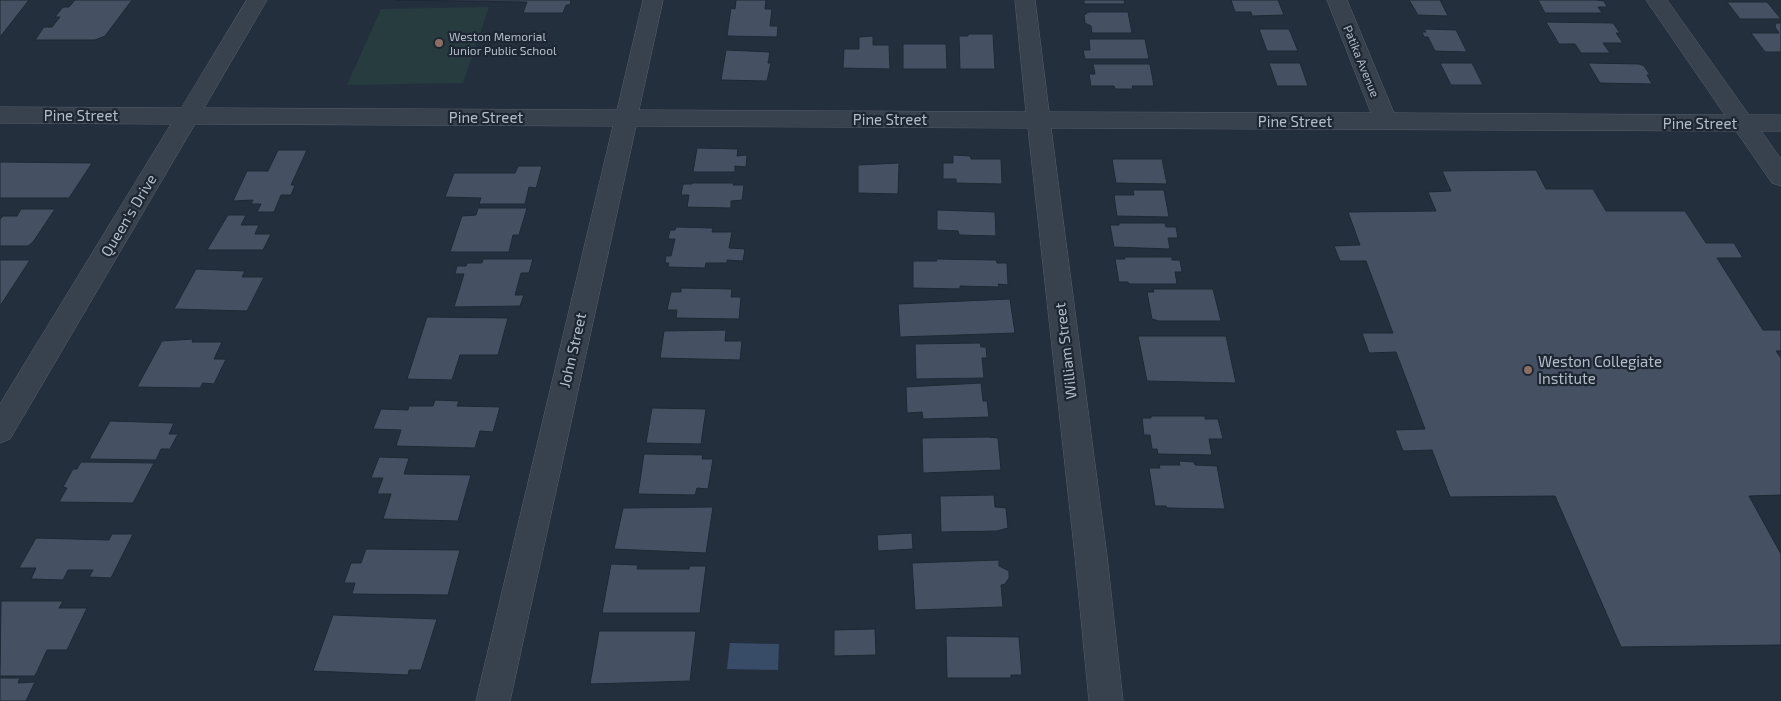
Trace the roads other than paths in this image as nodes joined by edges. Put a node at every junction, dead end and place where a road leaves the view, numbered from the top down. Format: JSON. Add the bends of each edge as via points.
{"nodes":[{"id":1,"x":257,"y":0,"type":"edge"},
{"id":2,"x":653,"y":0,"type":"edge"},
{"id":3,"x":1025,"y":0,"type":"edge"},
{"id":4,"x":1337,"y":0,"type":"edge"},
{"id":5,"x":1656,"y":0,"type":"edge"},
{"id":6,"x":0,"y":115,"type":"edge"},
{"id":7,"x":187,"y":116,"type":"junction"},
{"id":8,"x":626,"y":117,"type":"junction"},
{"id":9,"x":1039,"y":120,"type":"junction"},
{"id":10,"x":1386,"y":121,"type":"junction"},
{"id":11,"x":1744,"y":123,"type":"junction"},
{"id":12,"x":1781,"y":123,"type":"edge"},
{"id":13,"x":1781,"y":177,"type":"edge"},
{"id":14,"x":0,"y":430,"type":"edge"},
{"id":15,"x":493,"y":701,"type":"edge"},
{"id":16,"x":1106,"y":701,"type":"edge"}],
"edges":[{"from":1,"to":7,"type":"street","name":"Queen's Drive"},
{"from":2,"to":8,"type":"street","name":"John Street"},
{"from":3,"to":9,"type":"street","name":"William Street"},
{"from":4,"to":10,"type":"street","name":"Patika Avenue"},
{"from":5,"to":11,"type":"street"},
{"from":6,"to":7,"type":"street","name":"Pine Street"},
{"from":7,"to":8,"type":"street","name":"Pine Street"},
{"from":7,"to":14,"type":"street","name":"Queen's Drive"},
{"from":8,"to":9,"type":"street","name":"Pine Street"},
{"from":8,"to":15,"type":"street","name":"John Street"},
{"from":9,"to":10,"type":"street","name":"Pine Street"},
{"from":9,"to":16,"type":"street","name":"William Street"},
{"from":10,"to":11,"type":"street","name":"Pine Street"},
{"from":11,"to":12,"type":"street","name":"Pine Street"},
{"from":11,"to":13,"type":"street"}]}
